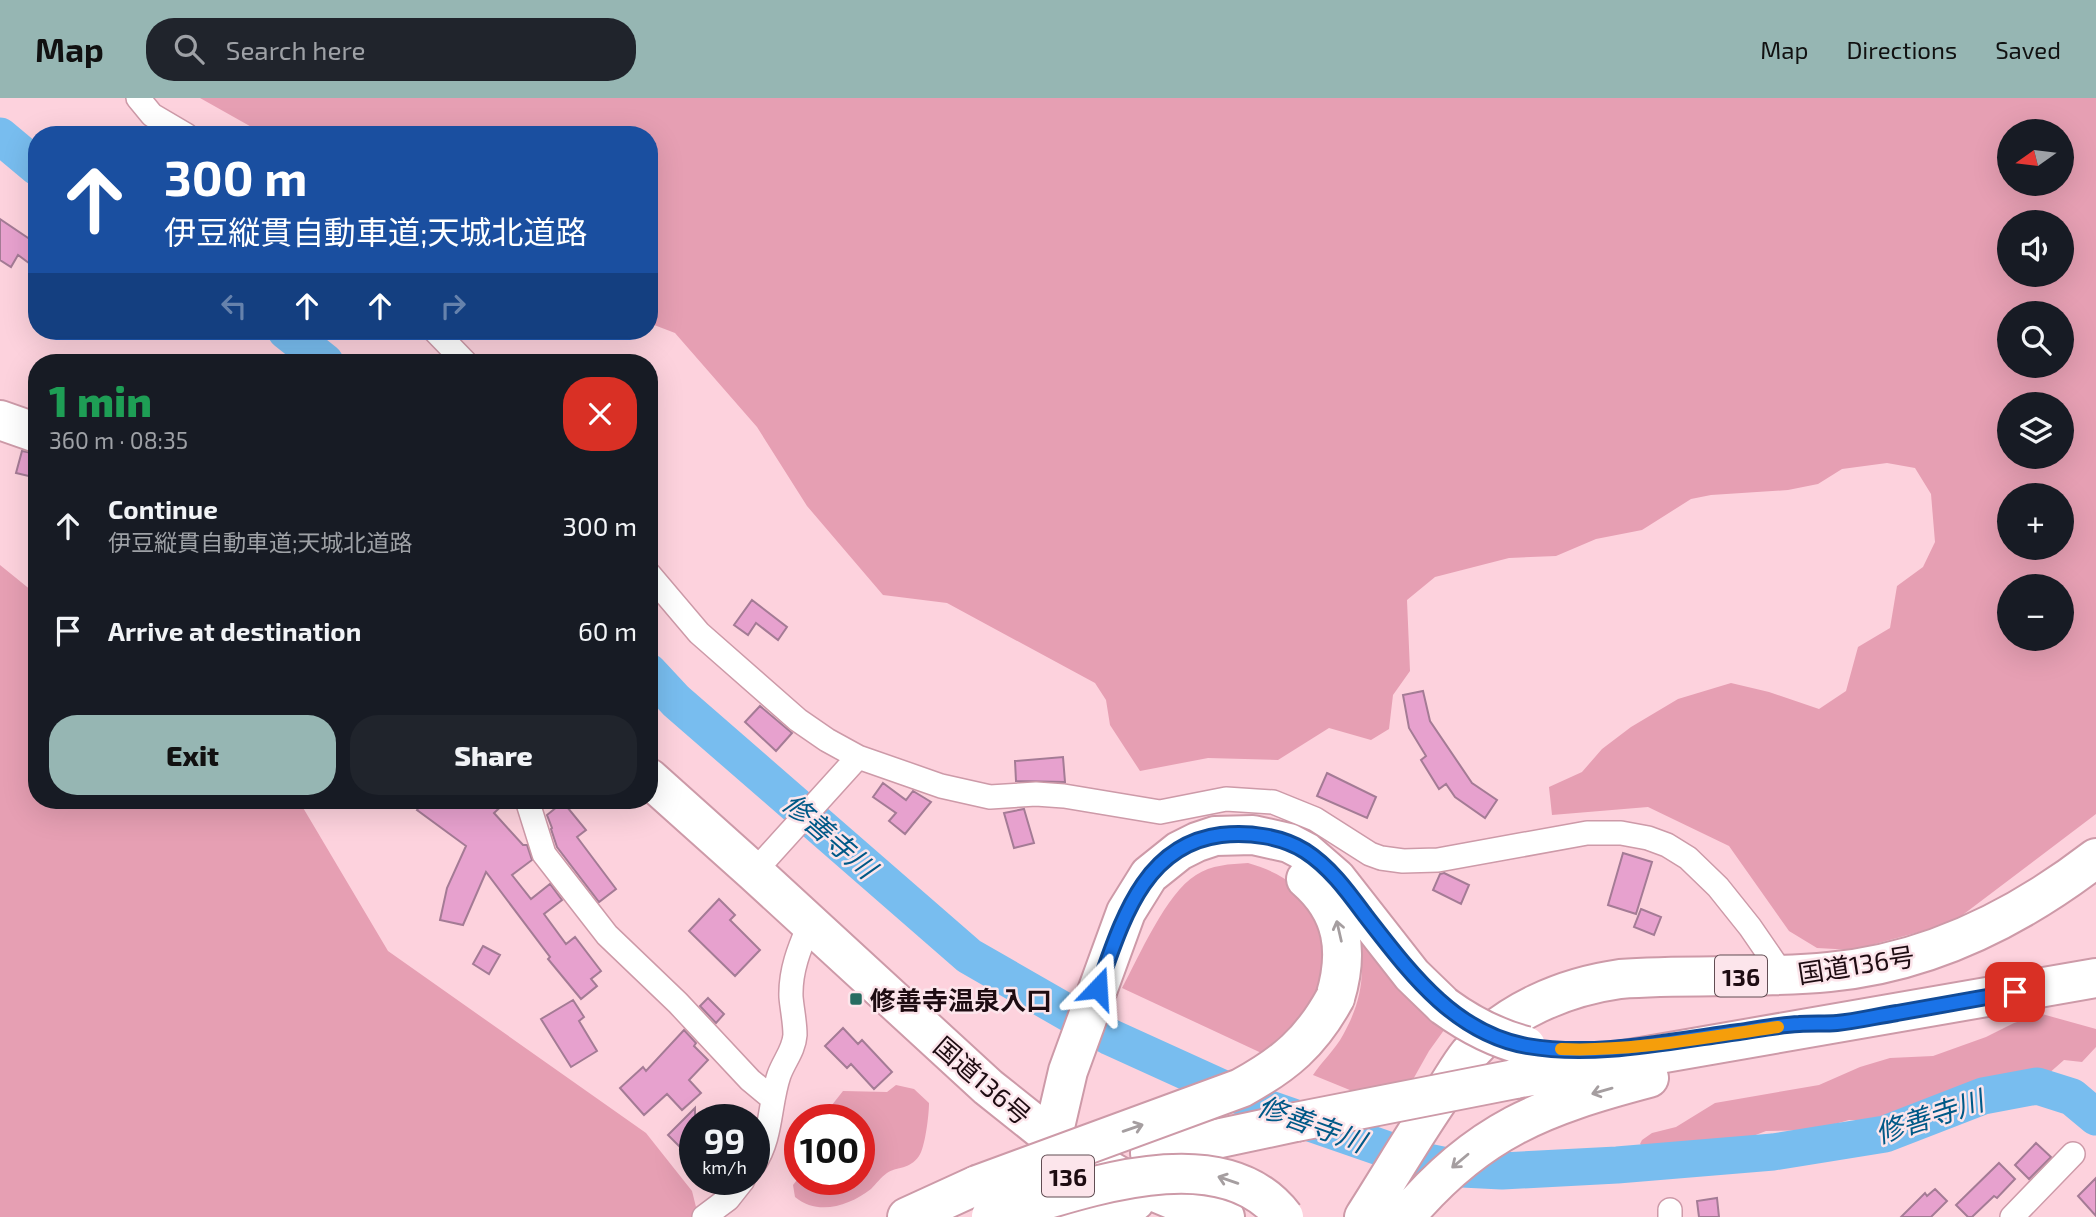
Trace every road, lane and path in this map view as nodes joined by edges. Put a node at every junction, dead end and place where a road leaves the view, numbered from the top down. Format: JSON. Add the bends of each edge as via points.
{"nodes":[{"id":1,"x":138,"y":98,"type":"edge"},
{"id":2,"x":171,"y":126,"type":"edge"},
{"id":3,"x":444,"y":340,"type":"edge"},
{"id":4,"x":457,"y":354,"type":"edge"},
{"id":5,"x":0,"y":420,"type":"edge"},
{"id":6,"x":28,"y":430,"type":"edge"},
{"id":7,"x":658,"y":585,"type":"edge"},
{"id":8,"x":858,"y":757,"type":"junction"},
{"id":9,"x":658,"y":785,"type":"edge"},
{"id":10,"x":530,"y":809,"type":"edge"},
{"id":11,"x":2096,"y":858,"type":"edge"},
{"id":12,"x":761,"y":865,"type":"junction"},
{"id":13,"x":810,"y":923,"type":"junction"},
{"id":14,"x":1783,"y":975,"type":"junction"},
{"id":15,"x":2096,"y":978,"type":"edge"},
{"id":16,"x":1103,"y":990,"type":"junction"},
{"id":17,"x":1881,"y":1016,"type":"junction"},
{"id":18,"x":1521,"y":1062,"type":"junction"},
{"id":19,"x":773,"y":1099,"type":"junction"},
{"id":20,"x":770,"y":1115,"type":"edge"},
{"id":21,"x":1052,"y":1138,"type":"junction"},
{"id":22,"x":2073,"y":1154,"type":"dead end"},
{"id":23,"x":731,"y":1195,"type":"edge"},
{"id":24,"x":985,"y":1205,"type":"edge"},
{"id":25,"x":1209,"y":1213,"type":"edge"},
{"id":26,"x":1380,"y":1214,"type":"edge"},
{"id":27,"x":704,"y":1217,"type":"edge"},
{"id":28,"x":907,"y":1217,"type":"edge"},
{"id":29,"x":946,"y":1217,"type":"edge"},
{"id":30,"x":1035,"y":1217,"type":"edge"},
{"id":31,"x":1058,"y":1217,"type":"edge"},
{"id":32,"x":1076,"y":1217,"type":"edge"},
{"id":33,"x":1284,"y":1217,"type":"edge"},
{"id":34,"x":2012,"y":1217,"type":"edge"}],
"edges":[{"from":1,"to":2,"type":"street","via":[[152,115]]},
{"from":3,"to":4,"type":"street"},
{"from":5,"to":6,"type":"highway"},
{"from":7,"to":8,"type":"street","via":[[699,633],[798,720]]},
{"from":8,"to":12,"type":"street"},
{"from":8,"to":14,"type":"street","via":[[941,786],[990,797],[1036,793],[1160,812],[1226,799],[1273,802],[1315,819],[1381,859],[1438,860],[1587,833],[1648,838],[1688,858],[1718,887]]},
{"from":9,"to":12,"type":"highway","name":"国道136号","number":"136"},
{"from":10,"to":19,"type":"street","via":[[544,854],[607,935]]},
{"from":11,"to":14,"type":"highway","name":"国道136号","number":"136","via":[[2062,884],[1967,938],[1922,954],[1831,972]]},
{"from":12,"to":13,"type":"highway","name":"国道136号","number":"136"},
{"from":13,"to":19,"type":"street","via":[[791,975],[793,1047]]},
{"from":13,"to":21,"type":"highway","name":"国道136号","number":"136","via":[[988,1087]]},
{"from":14,"to":26,"type":"highway","name":"国道136号","number":"136","via":[[1595,983],[1549,998],[1502,1025],[1468,1055],[1418,1128]]},
{"from":15,"to":17,"type":"highway","number":"136"},
{"from":16,"to":18,"type":"highway","bridge":true,"via":[[1126,912],[1149,875],[1179,850],[1215,836],[1272,838],[1306,852],[1321,864],[1351,895],[1412,975],[1444,1006]]},
{"from":16,"to":21,"type":"highway"},
{"from":24,"to":16,"type":"highway","one_way":true,"bridge":true,"via":[[1241,1088],[1298,1050],[1335,998],[1342,976],[1335,916],[1327,901],[1283,864],[1245,853],[1206,859],[1166,886],[1145,911]]},
{"from":17,"to":18,"type":"highway","number":"136"},
{"from":17,"to":26,"type":"highway","one_way":true,"via":[[1572,1099],[1517,1123],[1464,1157],[1422,1198]]},
{"from":18,"to":24,"type":"highway","number":"136","bridge":true,"via":[[1296,1122],[1150,1153]]},
{"from":19,"to":20,"type":"street"},
{"from":21,"to":25,"type":"highway","name":"国道136号","number":"136","via":[[1126,1180]]},
{"from":21,"to":30,"type":"highway"},
{"from":21,"to":31,"type":"highway"},
{"from":22,"to":34,"type":"street"},
{"from":23,"to":27,"type":"street"},
{"from":24,"to":28,"type":"highway"},
{"from":24,"to":29,"type":"highway","number":"136"},
{"from":33,"to":24,"type":"highway","one_way":true,"bridge":true,"via":[[1250,1189],[1210,1174],[1190,1172]]},
{"from":25,"to":32,"type":"highway","via":[[1114,1200],[1090,1206]]}]}
